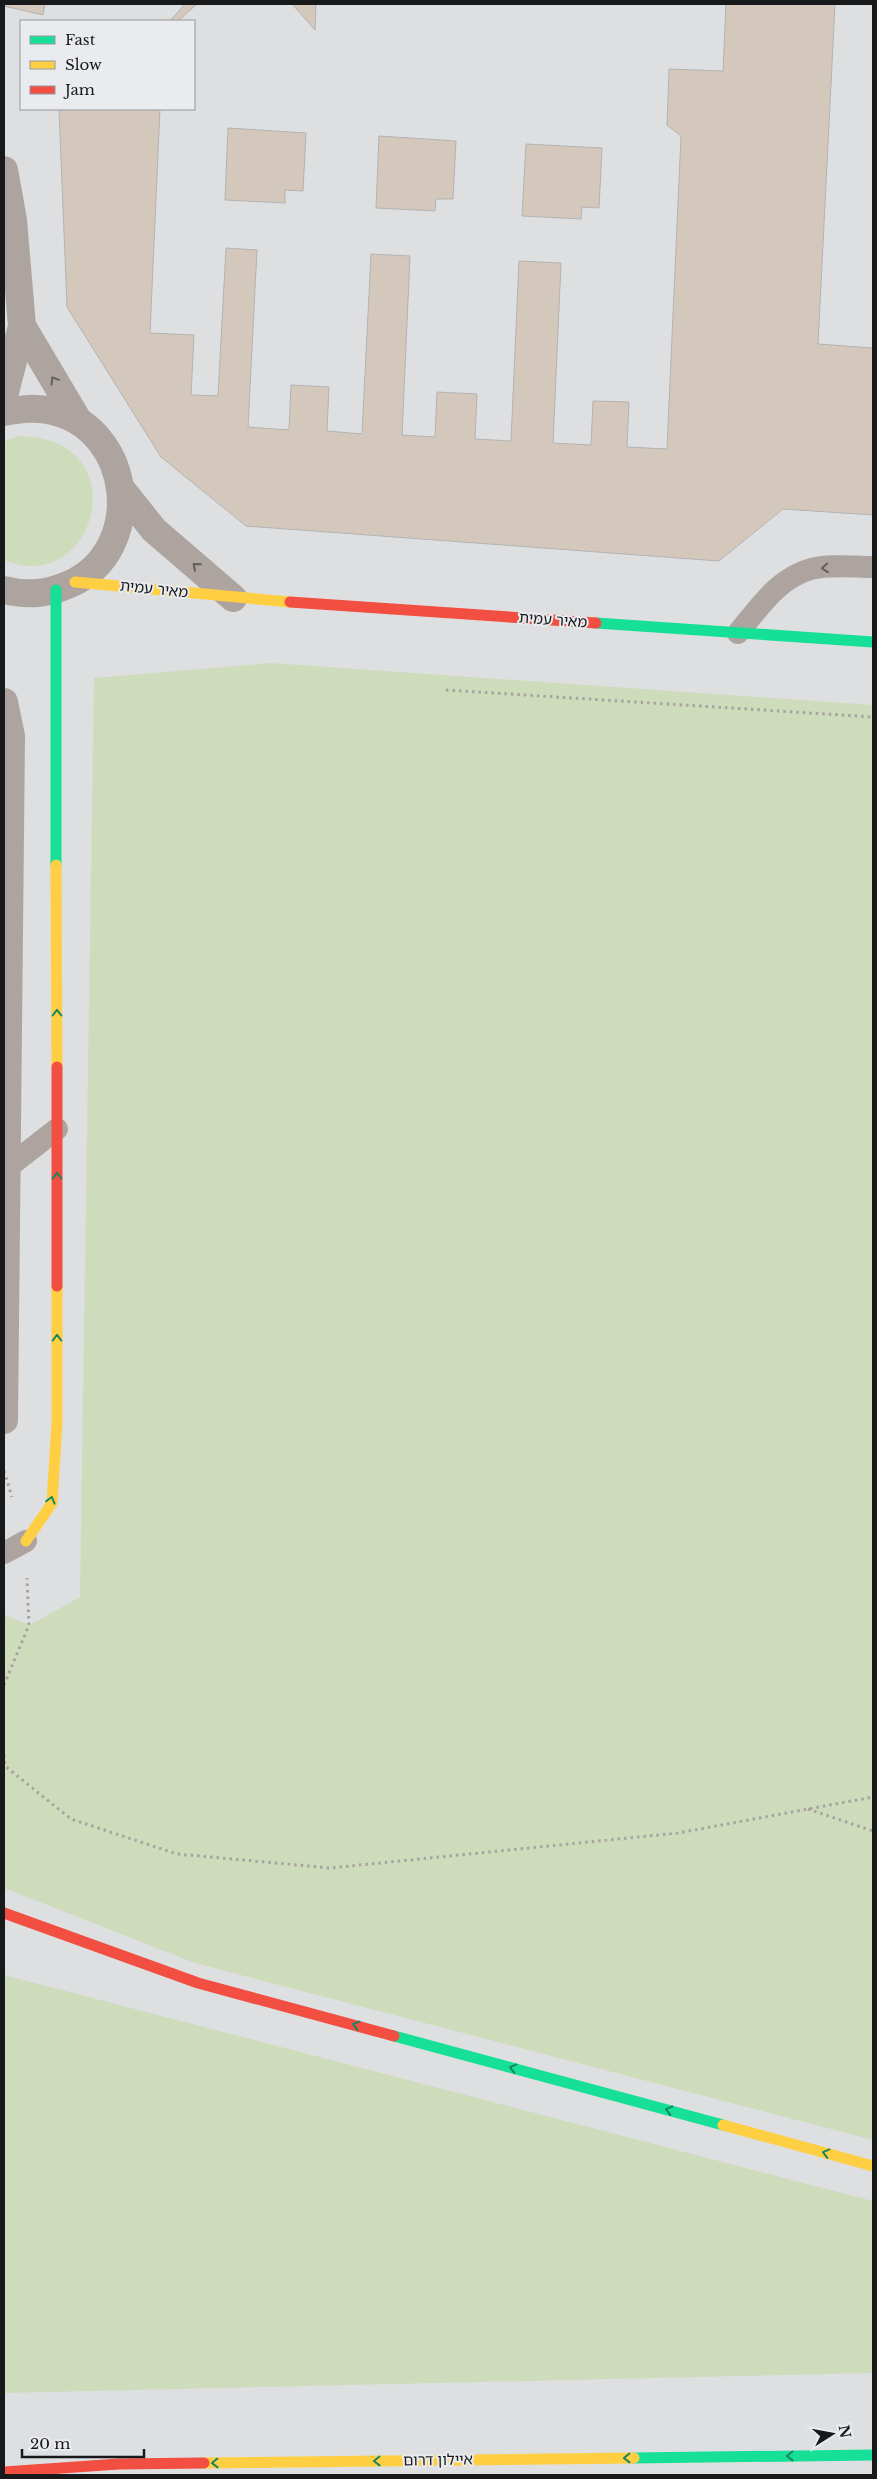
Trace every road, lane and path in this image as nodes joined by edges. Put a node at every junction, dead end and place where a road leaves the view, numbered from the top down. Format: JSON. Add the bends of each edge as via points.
{"nodes":[{"id":1,"x":4,"y":170,"type":"edge"},
{"id":2,"x":22,"y":326,"type":"junction"},
{"id":3,"x":4,"y":396,"type":"edge"},
{"id":4,"x":4,"y":412,"type":"edge"},
{"id":5,"x":79,"y":422,"type":"junction"},
{"id":6,"x":122,"y":490,"type":"junction"},
{"id":7,"x":873,"y":567,"type":"edge"},
{"id":8,"x":66,"y":586,"type":"junction"},
{"id":9,"x":4,"y":590,"type":"edge"},
{"id":10,"x":233,"y":598,"type":"junction"},
{"id":11,"x":738,"y":633,"type":"junction"},
{"id":12,"x":873,"y":642,"type":"edge"},
{"id":13,"x":446,"y":690,"type":"dead end"},
{"id":14,"x":4,"y":702,"type":"edge"},
{"id":15,"x":873,"y":717,"type":"edge"},
{"id":16,"x":57,"y":1129,"type":"junction"},
{"id":17,"x":5,"y":1168,"type":"edge"},
{"id":18,"x":4,"y":1420,"type":"edge"},
{"id":19,"x":26,"y":1541,"type":"joint"},
{"id":20,"x":4,"y":1553,"type":"edge"},
{"id":21,"x":4,"y":1755,"type":"edge"},
{"id":22,"x":873,"y":1797,"type":"edge"},
{"id":23,"x":807,"y":1809,"type":"junction"},
{"id":24,"x":873,"y":1831,"type":"edge"},
{"id":25,"x":4,"y":1913,"type":"edge"},
{"id":26,"x":873,"y":2166,"type":"edge"},
{"id":27,"x":873,"y":2455,"type":"edge"},
{"id":28,"x":4,"y":2472,"type":"edge"}],
"edges":[{"from":1,"to":2,"type":"street","via":[[13,220]]},
{"from":2,"to":3,"type":"street"},
{"from":5,"to":2,"type":"street","one_way":true},
{"from":4,"to":5,"type":"street","via":[[28,408],[54,411]]},
{"from":5,"to":6,"type":"street","via":[[105,448],[114,463]]},
{"from":6,"to":8,"type":"street","via":[[122,515],[102,560],[84,577]]},
{"from":10,"to":6,"type":"street","name":"מאיר עמית","one_way":true,"via":[[154,530]]},
{"from":7,"to":11,"type":"lane","one_way":true,"via":[[812,568],[793,576],[769,595]]},
{"from":8,"to":9,"type":"street","via":[[42,594]]},
{"from":8,"to":10,"type":"main road","name":"מאיר עמית"},
{"from":16,"to":8,"type":"main road","one_way":true},
{"from":10,"to":11,"type":"main road","name":"מאיר עמית"},
{"from":11,"to":12,"type":"main road","name":"מאיר עמית"},
{"from":13,"to":15,"type":"path"},
{"from":14,"to":17,"type":"street","via":[[11,736]]},
{"from":16,"to":17,"type":"lane"},
{"from":19,"to":16,"type":"main road","one_way":true,"via":[[52,1503],[58,1422]]},
{"from":17,"to":18,"type":"street"},
{"from":19,"to":20,"type":"lane"},
{"from":21,"to":23,"type":"path","via":[[5,1766],[71,1819],[178,1854],[330,1868],[678,1833]]},
{"from":22,"to":23,"type":"path"},
{"from":23,"to":24,"type":"path"},
{"from":26,"to":25,"type":"main road","one_way":true,"via":[[198,1983]]},
{"from":27,"to":28,"type":"main road","name":"איילון דרום","one_way":true,"via":[[120,2464]]}]}
